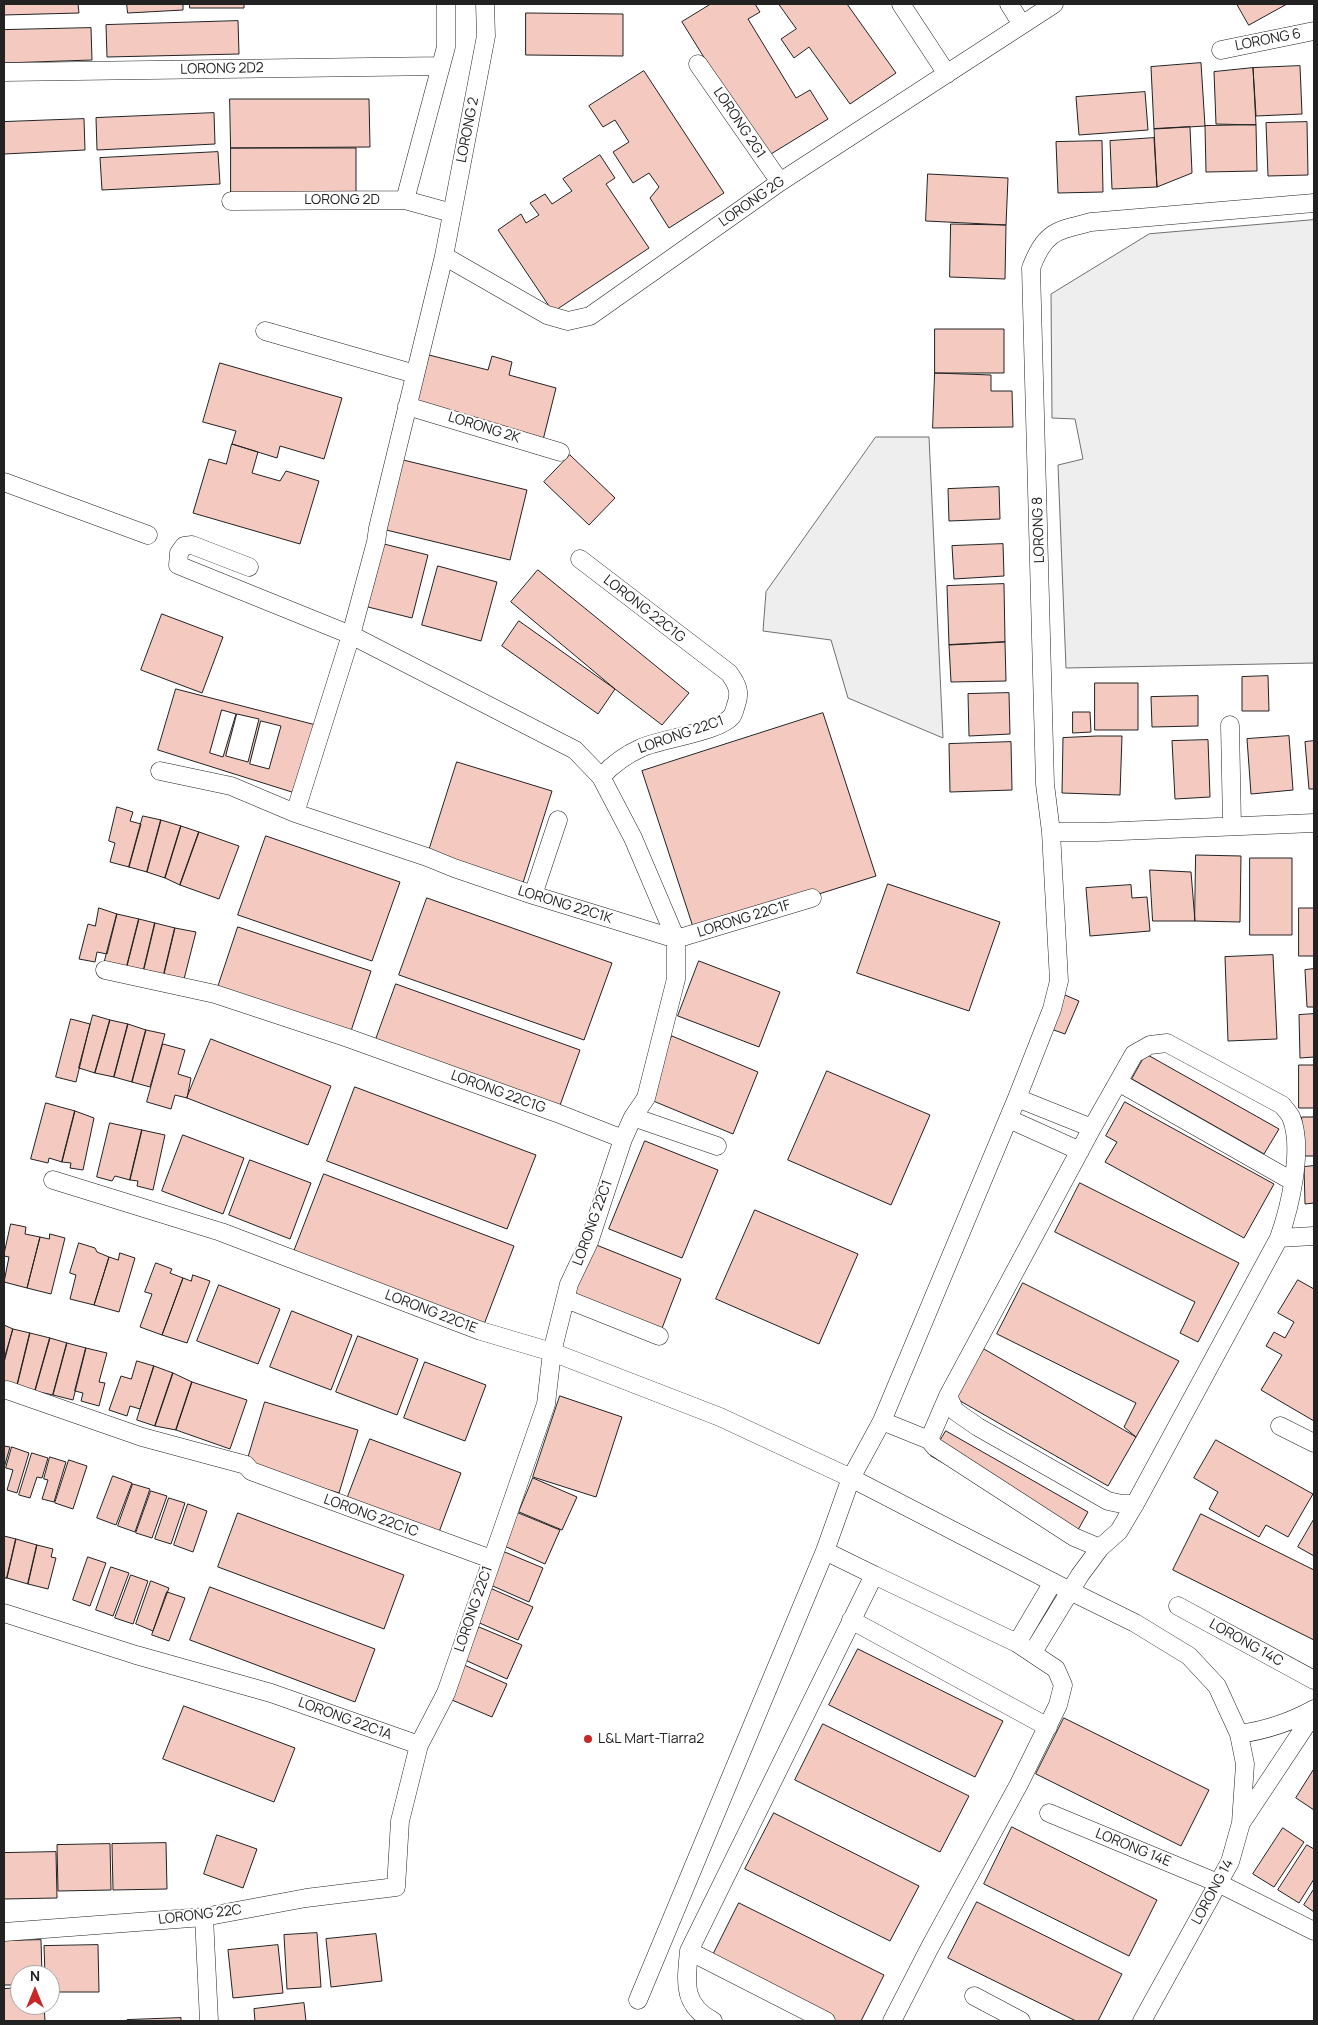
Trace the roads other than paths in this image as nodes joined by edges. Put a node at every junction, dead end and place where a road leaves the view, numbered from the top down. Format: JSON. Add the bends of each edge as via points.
{"nodes":[{"id":1,"x":446,"y":4,"type":"edge"},
{"id":2,"x":485,"y":4,"type":"edge"},
{"id":3,"x":901,"y":4,"type":"edge"},
{"id":4,"x":1009,"y":4,"type":"edge"},
{"id":5,"x":1054,"y":4,"type":"edge"},
{"id":6,"x":1021,"y":23,"type":"junction"},
{"id":7,"x":1314,"y":31,"type":"edge"},
{"id":8,"x":1221,"y":50,"type":"dead end"},
{"id":9,"x":698,"y":64,"type":"dead end"},
{"id":10,"x":441,"y":66,"type":"junction"},
{"id":11,"x":4,"y":72,"type":"edge"},
{"id":12,"x":947,"y":74,"type":"junction"},
{"id":13,"x":780,"y":182,"type":"junction"},
{"id":14,"x":405,"y":200,"type":"junction"},
{"id":15,"x":231,"y":201,"type":"dead end"},
{"id":16,"x":1314,"y":203,"type":"edge"},
{"id":17,"x":452,"y":213,"type":"junction"},
{"id":18,"x":444,"y":256,"type":"junction"},
{"id":19,"x":265,"y":331,"type":"dead end"},
{"id":20,"x":415,"y":374,"type":"junction"},
{"id":21,"x":407,"y":406,"type":"junction"},
{"id":22,"x":560,"y":452,"type":"dead end"},
{"id":23,"x":4,"y":482,"type":"edge"},
{"id":24,"x":148,"y":535,"type":"dead end"},
{"id":25,"x":580,"y":559,"type":"dead end"},
{"id":26,"x":249,"y":567,"type":"dead end"},
{"id":27,"x":350,"y":634,"type":"junction"},
{"id":28,"x":709,"y":659,"type":"joint"},
{"id":29,"x":1230,"y":725,"type":"dead end"},
{"id":30,"x":160,"y":771,"type":"dead end"},
{"id":31,"x":601,"y":777,"type":"junction"},
{"id":32,"x":295,"y":814,"type":"junction"},
{"id":33,"x":558,"y":820,"type":"dead end"},
{"id":34,"x":1314,"y":823,"type":"edge"},
{"id":35,"x":1232,"y":826,"type":"junction"},
{"id":36,"x":1050,"y":832,"type":"junction"},
{"id":37,"x":533,"y":895,"type":"junction"},
{"id":38,"x":812,"y":898,"type":"dead end"},
{"id":39,"x":676,"y":939,"type":"junction"},
{"id":40,"x":105,"y":970,"type":"dead end"},
{"id":41,"x":1118,"y":1082,"type":"junction"},
{"id":42,"x":1018,"y":1098,"type":"junction"},
{"id":43,"x":632,"y":1117,"type":"junction"},
{"id":44,"x":1009,"y":1119,"type":"junction"},
{"id":45,"x":1092,"y":1128,"type":"junction"},
{"id":46,"x":623,"y":1138,"type":"junction"},
{"id":47,"x":717,"y":1146,"type":"dead end"},
{"id":48,"x":1080,"y":1150,"type":"junction"},
{"id":49,"x":53,"y":1180,"type":"dead end"},
{"id":50,"x":1292,"y":1181,"type":"junction"},
{"id":51,"x":1314,"y":1236,"type":"edge"},
{"id":52,"x":1279,"y":1238,"type":"junction"},
{"id":53,"x":566,"y":1299,"type":"junction"},
{"id":54,"x":659,"y":1336,"type":"dead end"},
{"id":55,"x":552,"y":1352,"type":"junction"},
{"id":56,"x":7,"y":1390,"type":"dead end"},
{"id":57,"x":948,"y":1396,"type":"junction"},
{"id":58,"x":882,"y":1421,"type":"junction"},
{"id":59,"x":1280,"y":1426,"type":"dead end"},
{"id":60,"x":929,"y":1440,"type":"junction"},
{"id":61,"x":1314,"y":1443,"type":"edge"},
{"id":62,"x":851,"y":1478,"type":"junction"},
{"id":63,"x":1135,"y":1504,"type":"junction"},
{"id":64,"x":1100,"y":1548,"type":"junction"},
{"id":65,"x":825,"y":1551,"type":"junction"},
{"id":66,"x":491,"y":1559,"type":"junction"},
{"id":67,"x":874,"y":1575,"type":"junction"},
{"id":68,"x":1053,"y":1582,"type":"junction"},
{"id":69,"x":1070,"y":1591,"type":"junction"},
{"id":70,"x":1178,"y":1606,"type":"dead end"},
{"id":71,"x":4,"y":1613,"type":"edge"},
{"id":72,"x":851,"y":1620,"type":"junction"},
{"id":73,"x":1017,"y":1642,"type":"junction"},
{"id":74,"x":1033,"y":1652,"type":"junction"},
{"id":75,"x":1314,"y":1680,"type":"edge"},
{"id":76,"x":1314,"y":1709,"type":"edge"},
{"id":77,"x":1314,"y":1713,"type":"edge"},
{"id":78,"x":1048,"y":1727,"type":"junction"},
{"id":79,"x":1238,"y":1734,"type":"junction"},
{"id":80,"x":419,"y":1745,"type":"junction"},
{"id":81,"x":1049,"y":1813,"type":"dead end"},
{"id":82,"x":1241,"y":1823,"type":"junction"},
{"id":83,"x":1218,"y":1883,"type":"junction"},
{"id":84,"x":396,"y":1887,"type":"joint"},
{"id":85,"x":204,"y":1917,"type":"junction"},
{"id":86,"x":4,"y":1932,"type":"edge"},
{"id":87,"x":1314,"y":1932,"type":"edge"},
{"id":88,"x":689,"y":1952,"type":"junction"},
{"id":89,"x":974,"y":1996,"type":"dead end"},
{"id":90,"x":638,"y":2000,"type":"dead end"},
{"id":91,"x":209,"y":2021,"type":"edge"},
{"id":92,"x":713,"y":2021,"type":"edge"},
{"id":93,"x":826,"y":2021,"type":"edge"},
{"id":94,"x":892,"y":2021,"type":"edge"},
{"id":95,"x":1021,"y":2021,"type":"edge"},
{"id":96,"x":1142,"y":2021,"type":"edge"}],
"edges":[{"from":1,"to":10,"type":"street","via":[[446,47]]},
{"from":2,"to":17,"type":"street","name":"LORONG 2","via":[[486,36]]},
{"from":3,"to":12,"type":"street"},
{"from":4,"to":6,"type":"street"},
{"from":5,"to":6,"type":"street","name":"LORONG 2G"},
{"from":6,"to":12,"type":"street","name":"LORONG 2G"},
{"from":7,"to":8,"type":"street","name":"LORONG 6"},
{"from":9,"to":13,"type":"street","name":"LORONG 2G1"},
{"from":10,"to":11,"type":"street","name":"LORONG 2D2"},
{"from":10,"to":14,"type":"street"},
{"from":12,"to":13,"type":"street","name":"LORONG 2G"},
{"from":13,"to":18,"type":"street","name":"LORONG 2G","via":[[590,316],[568,322],[547,315]]},
{"from":14,"to":15,"type":"street","name":"LORONG 2D"},
{"from":14,"to":17,"type":"street","name":"LORONG 2D"},
{"from":16,"to":36,"type":"street","name":"LORONG 8","via":[[1092,222],[1058,231],[1039,248],[1032,268],[1045,774]]},
{"from":17,"to":18,"type":"street","name":"LORONG 2"},
{"from":18,"to":20,"type":"street","name":"LORONG 2"},
{"from":19,"to":20,"type":"street"},
{"from":20,"to":21,"type":"street","name":"LORONG 2"},
{"from":21,"to":22,"type":"street","name":"LORONG 2K"},
{"from":21,"to":27,"type":"street","name":"LORONG 2","via":[[376,542]]},
{"from":23,"to":24,"type":"street"},
{"from":25,"to":28,"type":"street","name":"LORONG 22C1G"},
{"from":26,"to":27,"type":"street","via":[[192,545],[184,546],[179,553],[178,565]]},
{"from":27,"to":31,"type":"street","via":[[575,750]]},
{"from":27,"to":32,"type":"street","name":"LORONG 2"},
{"from":28,"to":31,"type":"street","name":"LORONG 22C1","via":[[729,673],[738,685],[738,699],[732,716],[689,735],[643,747],[612,765]]},
{"from":29,"to":35,"type":"street"},
{"from":30,"to":32,"type":"street","name":"LORONG 22C1K","via":[[231,786]]},
{"from":31,"to":39,"type":"street","name":"LORONG 22C1","via":[[633,838]]},
{"from":32,"to":37,"type":"street","name":"LORONG 22C1K"},
{"from":33,"to":37,"type":"street"},
{"from":34,"to":35,"type":"street"},
{"from":35,"to":36,"type":"street"},
{"from":36,"to":42,"type":"street","name":"LORONG 8","via":[[1059,981],[1052,1009]]},
{"from":37,"to":39,"type":"street","name":"LORONG 22C1K"},
{"from":38,"to":39,"type":"street","name":"LORONG 22C1F"},
{"from":39,"to":43,"type":"street","name":"LORONG 22C1","via":[[676,979],[646,1098]]},
{"from":40,"to":46,"type":"street","name":"LORONG 22C1G","via":[[215,994]]},
{"from":41,"to":45,"type":"street"},
{"from":41,"to":50,"type":"street"},
{"from":41,"to":50,"type":"street","via":[[1134,1054],[1150,1045],[1167,1043],[1282,1105],[1291,1115],[1294,1127],[1296,1160]]},
{"from":42,"to":44,"type":"street","name":"LORONG 8"},
{"from":42,"to":45,"type":"street"},
{"from":43,"to":46,"type":"street","name":"LORONG 22C1"},
{"from":43,"to":47,"type":"street"},
{"from":44,"to":48,"type":"street"},
{"from":44,"to":58,"type":"street","name":"LORONG 8"},
{"from":45,"to":48,"type":"street"},
{"from":46,"to":53,"type":"street","name":"LORONG 22C1","via":[[589,1242],[569,1284]]},
{"from":48,"to":57,"type":"street"},
{"from":49,"to":55,"type":"street","name":"LORONG 22C1E","via":[[221,1232],[481,1331]]},
{"from":50,"to":52,"type":"street","via":[[1288,1212]]},
{"from":51,"to":52,"type":"street"},
{"from":52,"to":63,"type":"street"},
{"from":53,"to":54,"type":"street"},
{"from":53,"to":55,"type":"street","name":"LORONG 22C1"},
{"from":55,"to":62,"type":"street","name":"LORONG 22C1E","via":[[720,1417]]},
{"from":55,"to":66,"type":"street","name":"LORONG 22C1","via":[[546,1404]]},
{"from":56,"to":66,"type":"street","name":"LORONG 22C1C","via":[[142,1437],[246,1466],[251,1472]]},
{"from":57,"to":60,"type":"street"},
{"from":57,"to":63,"type":"street","via":[[955,1411],[978,1427],[1108,1500]]},
{"from":58,"to":60,"type":"street"},
{"from":58,"to":62,"type":"street","name":"LORONG 8"},
{"from":59,"to":61,"type":"street"},
{"from":60,"to":64,"type":"street","via":[[1066,1532]]},
{"from":62,"to":65,"type":"street","name":"LORONG 8"},
{"from":62,"to":68,"type":"street","name":"LORONG 22C1E"},
{"from":63,"to":64,"type":"street","via":[[1119,1531]]},
{"from":64,"to":69,"type":"street"},
{"from":65,"to":67,"type":"street"},
{"from":65,"to":90,"type":"street","name":"LORONG 8"},
{"from":66,"to":80,"type":"street","name":"LORONG 22C1","via":[[446,1693]]},
{"from":67,"to":72,"type":"street"},
{"from":67,"to":73,"type":"street"},
{"from":68,"to":69,"type":"street","name":"LORONG 22C1E"},
{"from":68,"to":73,"type":"street"},
{"from":69,"to":74,"type":"street"},
{"from":69,"to":79,"type":"street","name":"LORONG 22C1E","via":[[1135,1623],[1189,1656],[1217,1686]]},
{"from":70,"to":75,"type":"street","name":"LORONG 14C"},
{"from":71,"to":80,"type":"street","name":"LORONG 22C1A","via":[[272,1693]]},
{"from":72,"to":78,"type":"street"},
{"from":72,"to":88,"type":"street"},
{"from":73,"to":74,"type":"street"},
{"from":74,"to":78,"type":"street","via":[[1056,1669],[1063,1686]]},
{"from":76,"to":79,"type":"street","via":[[1286,1724]]},
{"from":77,"to":82,"type":"street","name":"LORONG 14"},
{"from":78,"to":94,"type":"street"},
{"from":79,"to":82,"type":"street","name":"LORONG 22C1E","via":[[1245,1764]]},
{"from":80,"to":84,"type":"street","name":"LORONG 22C1","via":[[400,1821]]},
{"from":81,"to":83,"type":"street","name":"LORONG 14E"},
{"from":82,"to":83,"type":"street","name":"LORONG 14","via":[[1230,1862]]},
{"from":83,"to":87,"type":"street","name":"LORONG 14E"},
{"from":83,"to":96,"type":"street","name":"LORONG 14"},
{"from":84,"to":85,"type":"street","name":"LORONG 22C","via":[[306,1898]]},
{"from":85,"to":86,"type":"street","name":"LORONG 22C"},
{"from":85,"to":91,"type":"street"},
{"from":88,"to":92,"type":"street","via":[[688,1990],[692,2006]]},
{"from":88,"to":93,"type":"street"},
{"from":89,"to":95,"type":"street"}]}
